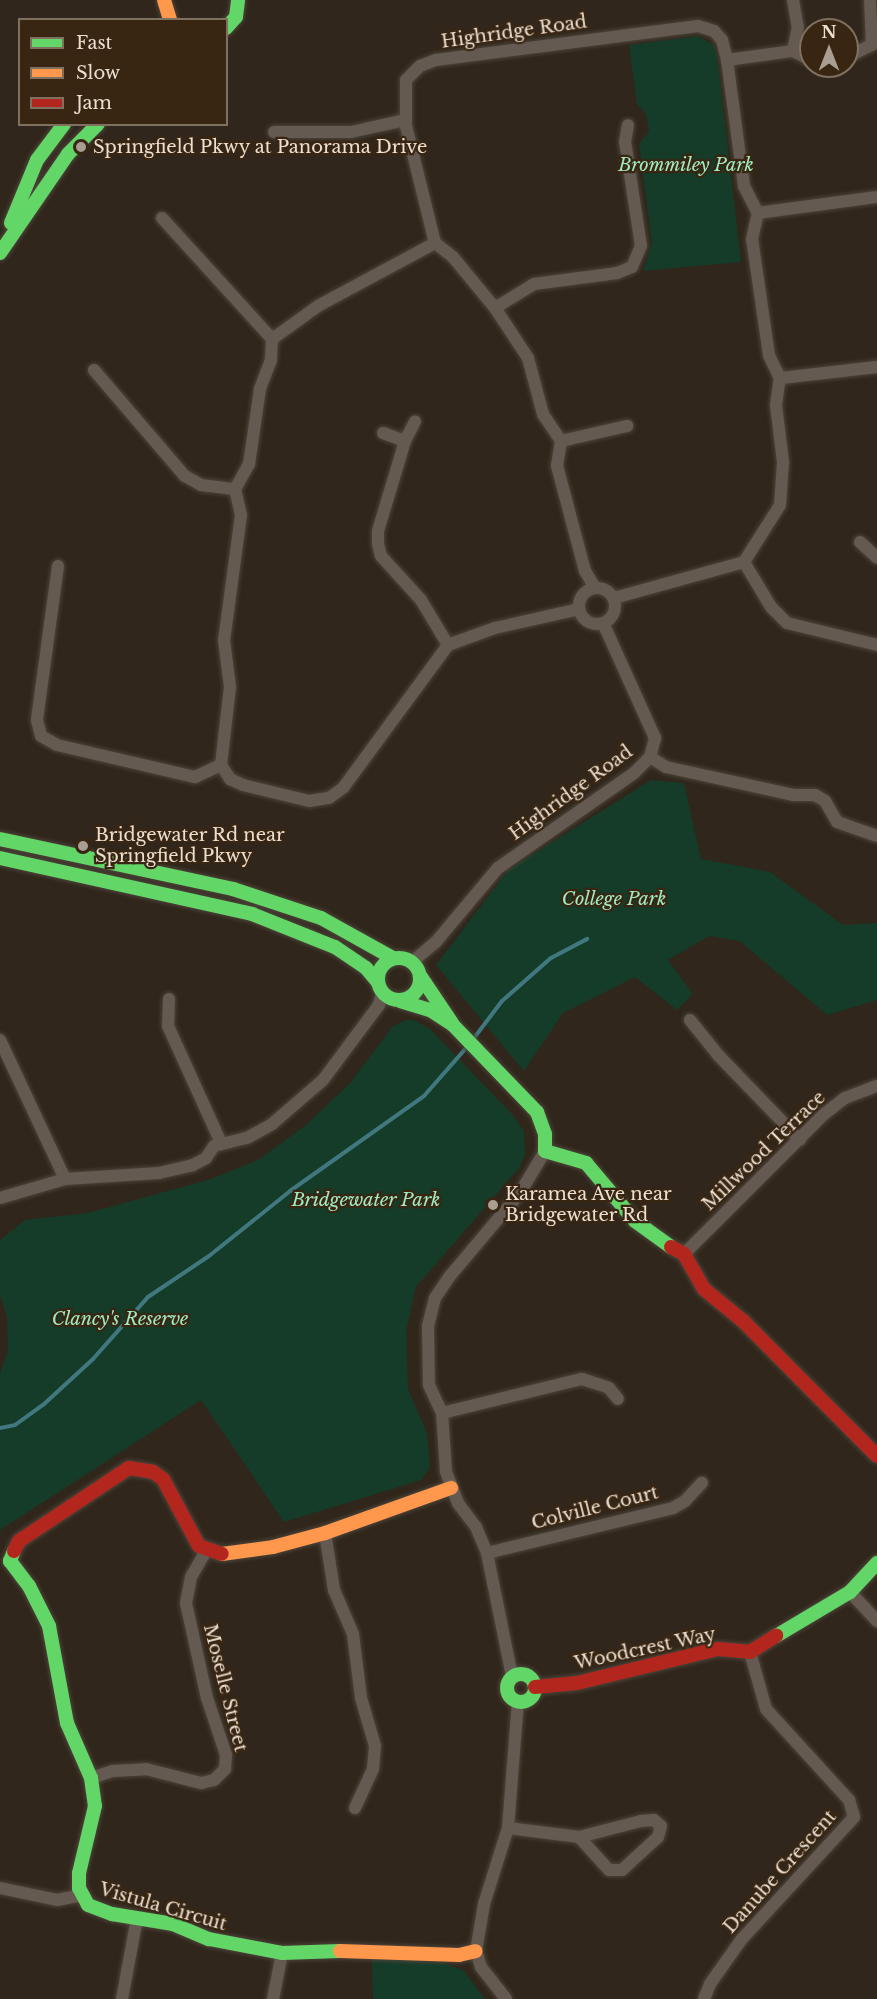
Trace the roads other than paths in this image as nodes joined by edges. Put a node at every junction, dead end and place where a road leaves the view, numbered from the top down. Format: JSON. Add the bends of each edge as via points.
{"nodes":[{"id":1,"x":793,"y":0,"type":"edge"},
{"id":2,"x":870,"y":0,"type":"edge"},
{"id":3,"x":163,"y":2,"type":"edge"},
{"id":4,"x":241,"y":2,"type":"edge"},
{"id":5,"x":159,"y":18,"type":"edge"},
{"id":6,"x":169,"y":18,"type":"edge"},
{"id":7,"x":228,"y":26,"type":"edge"},
{"id":8,"x":793,"y":51,"type":"junction"},
{"id":9,"x":859,"y":51,"type":"edge"},
{"id":10,"x":799,"y":54,"type":"edge"},
{"id":11,"x":727,"y":60,"type":"junction"},
{"id":12,"x":405,"y":120,"type":"junction"},
{"id":13,"x":628,"y":125,"type":"dead end"},
{"id":14,"x":63,"y":126,"type":"edge"},
{"id":15,"x":96,"y":126,"type":"edge"},
{"id":16,"x":274,"y":132,"type":"dead end"},
{"id":17,"x":877,"y":197,"type":"edge"},
{"id":18,"x":758,"y":213,"type":"junction"},
{"id":19,"x":162,"y":218,"type":"dead end"},
{"id":20,"x":435,"y":243,"type":"junction"},
{"id":21,"x":2,"y":247,"type":"edge"},
{"id":22,"x":495,"y":308,"type":"junction"},
{"id":23,"x":272,"y":339,"type":"junction"},
{"id":24,"x":877,"y":366,"type":"edge"},
{"id":25,"x":94,"y":370,"type":"dead end"},
{"id":26,"x":780,"y":378,"type":"junction"},
{"id":27,"x":415,"y":421,"type":"dead end"},
{"id":28,"x":627,"y":426,"type":"dead end"},
{"id":29,"x":383,"y":433,"type":"dead end"},
{"id":30,"x":405,"y":441,"type":"junction"},
{"id":31,"x":561,"y":441,"type":"junction"},
{"id":32,"x":235,"y":489,"type":"junction"},
{"id":33,"x":860,"y":542,"type":"dead end"},
{"id":34,"x":877,"y":558,"type":"edge"},
{"id":35,"x":744,"y":562,"type":"junction"},
{"id":36,"x":58,"y":566,"type":"dead end"},
{"id":37,"x":595,"y":588,"type":"junction"},
{"id":38,"x":614,"y":598,"type":"junction"},
{"id":39,"x":579,"y":609,"type":"junction"},
{"id":40,"x":603,"y":623,"type":"junction"},
{"id":41,"x":448,"y":645,"type":"junction"},
{"id":42,"x":877,"y":645,"type":"edge"},
{"id":43,"x":650,"y":757,"type":"junction"},
{"id":44,"x":221,"y":765,"type":"junction"},
{"id":45,"x":877,"y":836,"type":"edge"},
{"id":46,"x":0,"y":839,"type":"edge"},
{"id":47,"x":0,"y":858,"type":"edge"},
{"id":48,"x":393,"y":958,"type":"junction"},
{"id":49,"x":412,"y":962,"type":"junction"},
{"id":50,"x":420,"y":977,"type":"junction"},
{"id":51,"x":386,"y":996,"type":"junction"},
{"id":52,"x":169,"y":999,"type":"dead end"},
{"id":53,"x":690,"y":1020,"type":"dead end"},
{"id":54,"x":453,"y":1025,"type":"junction"},
{"id":55,"x":0,"y":1040,"type":"edge"},
{"id":56,"x":877,"y":1086,"type":"edge"},
{"id":57,"x":800,"y":1140,"type":"junction"},
{"id":58,"x":222,"y":1143,"type":"junction"},
{"id":59,"x":545,"y":1151,"type":"junction"},
{"id":60,"x":65,"y":1179,"type":"junction"},
{"id":61,"x":0,"y":1198,"type":"edge"},
{"id":62,"x":684,"y":1254,"type":"junction"},
{"id":63,"x":618,"y":1399,"type":"dead end"},
{"id":64,"x":442,"y":1413,"type":"junction"},
{"id":65,"x":877,"y":1456,"type":"edge"},
{"id":66,"x":702,"y":1483,"type":"dead end"},
{"id":67,"x":451,"y":1488,"type":"junction"},
{"id":68,"x":325,"y":1533,"type":"junction"},
{"id":69,"x":206,"y":1551,"type":"junction"},
{"id":70,"x":487,"y":1552,"type":"junction"},
{"id":71,"x":5,"y":1562,"type":"edge"},
{"id":72,"x":877,"y":1563,"type":"edge"},
{"id":73,"x":850,"y":1592,"type":"junction"},
{"id":74,"x":877,"y":1621,"type":"edge"},
{"id":75,"x":750,"y":1652,"type":"junction"},
{"id":76,"x":512,"y":1676,"type":"junction"},
{"id":77,"x":535,"y":1687,"type":"junction"},
{"id":78,"x":518,"y":1702,"type":"junction"},
{"id":79,"x":92,"y":1778,"type":"junction"},
{"id":80,"x":355,"y":1808,"type":"dead end"},
{"id":81,"x":508,"y":1828,"type":"junction"},
{"id":82,"x":579,"y":1837,"type":"junction"},
{"id":83,"x":0,"y":1888,"type":"edge"},
{"id":84,"x":82,"y":1895,"type":"junction"},
{"id":85,"x":137,"y":1918,"type":"junction"},
{"id":86,"x":476,"y":1951,"type":"junction"},
{"id":87,"x":282,"y":1953,"type":"junction"},
{"id":88,"x":122,"y":1999,"type":"edge"},
{"id":89,"x":273,"y":1999,"type":"edge"},
{"id":90,"x":506,"y":1999,"type":"edge"},
{"id":91,"x":704,"y":1999,"type":"edge"}],
"edges":[{"from":1,"to":8,"type":"street","via":[[798,27]]},
{"from":2,"to":9,"type":"street","via":[[872,45]]},
{"from":3,"to":5,"type":"street"},
{"from":3,"to":6,"type":"street"},
{"from":4,"to":7,"type":"street"},
{"from":8,"to":10,"type":"street"},
{"from":8,"to":11,"type":"street"},
{"from":11,"to":12,"type":"street","name":"Highridge Road","via":[[722,40],[714,31],[698,26],[436,60],[420,66],[406,80]]},
{"from":11,"to":18,"type":"street","name":"Highridge Road","via":[[744,186]]},
{"from":12,"to":16,"type":"street","via":[[351,132]]},
{"from":12,"to":20,"type":"street","name":"Highridge Road"},
{"from":13,"to":22,"type":"street","via":[[625,142],[640,246],[632,267],[617,273],[534,285]]},
{"from":14,"to":21,"type":"street","via":[[27,181]]},
{"from":15,"to":21,"type":"street","via":[[68,154]]},
{"from":17,"to":18,"type":"street"},
{"from":18,"to":26,"type":"street","via":[[752,239],[769,355]]},
{"from":19,"to":23,"type":"street"},
{"from":20,"to":22,"type":"street","via":[[453,257]]},
{"from":20,"to":23,"type":"street","via":[[318,306]]},
{"from":22,"to":31,"type":"street","via":[[528,358],[543,414]]},
{"from":23,"to":32,"type":"street","via":[[249,464]]},
{"from":24,"to":26,"type":"street"},
{"from":25,"to":32,"type":"street","via":[[185,476],[201,485]]},
{"from":26,"to":35,"type":"street","via":[[776,405],[783,462],[780,504]]},
{"from":27,"to":30,"type":"street"},
{"from":28,"to":31,"type":"street"},
{"from":29,"to":30,"type":"street"},
{"from":30,"to":41,"type":"street","via":[[378,531],[378,544],[381,556],[421,600]]},
{"from":31,"to":37,"type":"street","via":[[557,466],[585,571]]},
{"from":32,"to":44,"type":"street","via":[[241,515],[224,640],[230,687]]},
{"from":33,"to":34,"type":"street"},
{"from":35,"to":38,"type":"street"},
{"from":35,"to":42,"type":"street","via":[[771,608],[787,623]]},
{"from":36,"to":44,"type":"street","via":[[37,720],[41,736],[57,745],[195,777]]},
{"from":37,"to":38,"type":"street","via":[[606,590]]},
{"from":37,"to":39,"type":"street","via":[[582,595]]},
{"from":38,"to":40,"type":"street","via":[[614,613]]},
{"from":39,"to":40,"type":"street","via":[[588,621]]},
{"from":39,"to":41,"type":"street","via":[[495,628]]},
{"from":40,"to":43,"type":"street","name":"Highridge Road","via":[[655,738]]},
{"from":41,"to":44,"type":"street","via":[[343,788],[329,798],[309,801],[243,785],[230,779]]},
{"from":43,"to":45,"type":"street","via":[[666,767],[793,795],[815,795],[825,801],[837,822]]},
{"from":43,"to":49,"type":"street","name":"Highridge Road","via":[[498,868],[435,942]]},
{"from":46,"to":48,"type":"street","via":[[243,892],[321,918]]},
{"from":47,"to":51,"type":"street","via":[[252,914],[335,947],[366,968]]},
{"from":48,"to":49,"type":"street"},
{"from":48,"to":51,"type":"street","via":[[381,967]]},
{"from":49,"to":50,"type":"street"},
{"from":50,"to":51,"type":"street","via":[[413,996]]},
{"from":50,"to":54,"type":"street"},
{"from":51,"to":54,"type":"street","via":[[430,1010]]},
{"from":51,"to":58,"type":"street","via":[[323,1080],[272,1124],[247,1138]]},
{"from":52,"to":58,"type":"street","via":[[171,1035]]},
{"from":53,"to":57,"type":"street","via":[[718,1056]]},
{"from":54,"to":59,"type":"street","via":[[537,1113],[545,1134]]},
{"from":55,"to":60,"type":"street"},
{"from":56,"to":57,"type":"street","name":"Millwood Terrace","via":[[845,1098]]},
{"from":57,"to":62,"type":"street","name":"Millwood Terrace"},
{"from":58,"to":60,"type":"street","via":[[193,1165],[159,1173]]},
{"from":59,"to":62,"type":"street","via":[[586,1163],[635,1221]]},
{"from":59,"to":64,"type":"street","via":[[536,1173],[435,1298],[426,1357],[429,1385]]},
{"from":60,"to":61,"type":"street"},
{"from":62,"to":65,"type":"street","via":[[704,1289],[743,1321]]},
{"from":63,"to":64,"type":"street","via":[[609,1388],[582,1379]]},
{"from":64,"to":67,"type":"street"},
{"from":66,"to":70,"type":"street","name":"Colville Court","via":[[685,1502],[673,1508]]},
{"from":67,"to":68,"type":"street"},
{"from":67,"to":70,"type":"street"},
{"from":68,"to":69,"type":"street","via":[[273,1547],[216,1555]]},
{"from":68,"to":80,"type":"street","via":[[334,1590],[353,1634],[361,1698],[375,1746],[373,1770]]},
{"from":69,"to":71,"type":"street","name":"Vistula Circuit","via":[[162,1479],[153,1472],[129,1468],[19,1541]]},
{"from":69,"to":79,"type":"street","name":"Moselle Street","via":[[191,1577],[186,1603],[207,1698],[226,1755],[225,1769],[214,1780],[201,1783],[146,1770],[113,1771]]},
{"from":70,"to":76,"type":"street"},
{"from":71,"to":79,"type":"street","name":"Vistula Circuit","via":[[29,1586],[49,1626],[67,1722]]},
{"from":72,"to":73,"type":"street"},
{"from":73,"to":74,"type":"street"},
{"from":73,"to":75,"type":"street"},
{"from":75,"to":77,"type":"street","name":"Woodcrest Way","via":[[718,1649],[577,1683]]},
{"from":75,"to":91,"type":"street","name":"Danube Crescent","via":[[766,1709],[849,1800],[854,1817],[741,1940]]},
{"from":76,"to":77,"type":"street","via":[[527,1675]]},
{"from":76,"to":78,"type":"street","via":[[507,1691]]},
{"from":77,"to":78,"type":"street","via":[[531,1698]]},
{"from":78,"to":81,"type":"street"},
{"from":79,"to":84,"type":"street","name":"Vistula Circuit","via":[[96,1799],[79,1873]]},
{"from":81,"to":82,"type":"street"},
{"from":81,"to":86,"type":"street","via":[[484,1904]]},
{"from":82,"to":82,"type":"street","via":[[641,1821],[654,1820],[661,1827],[658,1837],[622,1870],[609,1870]]},
{"from":83,"to":84,"type":"street","via":[[57,1900]]},
{"from":84,"to":85,"type":"street","name":"Vistula Circuit","via":[[94,1910]]},
{"from":85,"to":87,"type":"street","name":"Vistula Circuit","via":[[173,1924],[209,1940]]},
{"from":85,"to":88,"type":"street"},
{"from":86,"to":87,"type":"street","name":"Vistula Circuit","via":[[459,1955],[383,1950]]},
{"from":86,"to":90,"type":"street","via":[[481,1967]]},
{"from":87,"to":89,"type":"street"}]}
